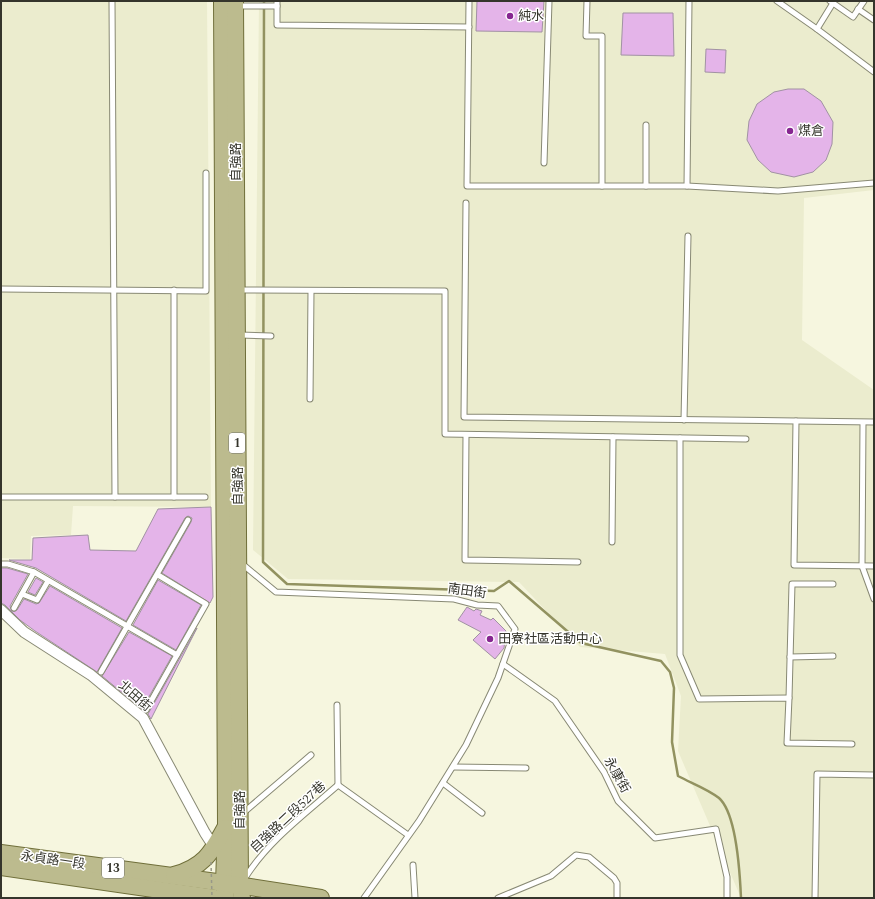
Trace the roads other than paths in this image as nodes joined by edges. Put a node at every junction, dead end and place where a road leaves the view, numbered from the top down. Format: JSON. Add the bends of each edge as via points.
{"nodes":[{"id":1,"x":112,"y":1,"type":"edge"},
{"id":2,"x":469,"y":1,"type":"edge"},
{"id":3,"x":549,"y":1,"type":"edge"},
{"id":4,"x":587,"y":1,"type":"edge"},
{"id":5,"x":689,"y":1,"type":"edge"},
{"id":6,"x":777,"y":1,"type":"edge"},
{"id":7,"x":864,"y":1,"type":"edge"},
{"id":8,"x":831,"y":2,"type":"edge"},
{"id":9,"x":228,"y":3,"type":"edge"},
{"id":10,"x":277,"y":3,"type":"edge"},
{"id":11,"x":858,"y":9,"type":"junction"},
{"id":12,"x":874,"y":20,"type":"edge"},
{"id":13,"x":469,"y":27,"type":"junction"},
{"id":14,"x":817,"y":29,"type":"junction"},
{"id":15,"x":874,"y":72,"type":"edge"},
{"id":16,"x":646,"y":125,"type":"dead end"},
{"id":17,"x":544,"y":163,"type":"dead end"},
{"id":18,"x":206,"y":173,"type":"dead end"},
{"id":19,"x":874,"y":183,"type":"edge"},
{"id":20,"x":602,"y":186,"type":"junction"},
{"id":21,"x":646,"y":186,"type":"junction"},
{"id":22,"x":687,"y":186,"type":"junction"},
{"id":23,"x":466,"y":203,"type":"dead end"},
{"id":24,"x":688,"y":236,"type":"dead end"},
{"id":25,"x":1,"y":289,"type":"edge"},
{"id":26,"x":114,"y":290,"type":"junction"},
{"id":27,"x":174,"y":290,"type":"junction"},
{"id":28,"x":230,"y":291,"type":"junction"},
{"id":29,"x":311,"y":291,"type":"junction"},
{"id":30,"x":237,"y":336,"type":"junction"},
{"id":31,"x":271,"y":336,"type":"dead end"},
{"id":32,"x":310,"y":399,"type":"dead end"},
{"id":33,"x":684,"y":420,"type":"junction"},
{"id":34,"x":796,"y":421,"type":"junction"},
{"id":35,"x":862,"y":422,"type":"junction"},
{"id":36,"x":874,"y":422,"type":"edge"},
{"id":37,"x":466,"y":434,"type":"junction"},
{"id":38,"x":613,"y":437,"type":"junction"},
{"id":39,"x":680,"y":438,"type":"junction"},
{"id":40,"x":746,"y":439,"type":"dead end"},
{"id":41,"x":115,"y":497,"type":"junction"},
{"id":42,"x":174,"y":497,"type":"junction"},
{"id":43,"x":205,"y":497,"type":"dead end"},
{"id":44,"x":1,"y":498,"type":"edge"},
{"id":45,"x":188,"y":520,"type":"dead end"},
{"id":46,"x":612,"y":542,"type":"dead end"},
{"id":47,"x":232,"y":560,"type":"junction"},
{"id":48,"x":578,"y":562,"type":"dead end"},
{"id":49,"x":1,"y":564,"type":"edge"},
{"id":50,"x":862,"y":566,"type":"junction"},
{"id":51,"x":874,"y":566,"type":"edge"},
{"id":52,"x":34,"y":572,"type":"junction"},
{"id":53,"x":158,"y":575,"type":"junction"},
{"id":54,"x":48,"y":581,"type":"junction"},
{"id":55,"x":833,"y":584,"type":"dead end"},
{"id":56,"x":22,"y":594,"type":"junction"},
{"id":57,"x":874,"y":600,"type":"edge"},
{"id":58,"x":14,"y":608,"type":"dead end"},
{"id":59,"x":1,"y":610,"type":"edge"},
{"id":60,"x":127,"y":626,"type":"junction"},
{"id":61,"x":177,"y":655,"type":"junction"},
{"id":62,"x":833,"y":656,"type":"dead end"},
{"id":63,"x":790,"y":657,"type":"junction"},
{"id":64,"x":503,"y":664,"type":"junction"},
{"id":65,"x":101,"y":672,"type":"dead end"},
{"id":66,"x":788,"y":698,"type":"junction"},
{"id":67,"x":336,"y":705,"type":"dead end"},
{"id":68,"x":146,"y":710,"type":"dead end"},
{"id":69,"x":852,"y":744,"type":"dead end"},
{"id":70,"x":311,"y":755,"type":"dead end"},
{"id":71,"x":453,"y":767,"type":"junction"},
{"id":72,"x":526,"y":768,"type":"dead end"},
{"id":73,"x":874,"y":775,"type":"edge"},
{"id":74,"x":443,"y":783,"type":"junction"},
{"id":75,"x":338,"y":785,"type":"junction"},
{"id":76,"x":482,"y":813,"type":"dead end"},
{"id":77,"x":240,"y":816,"type":"junction"},
{"id":78,"x":226,"y":824,"type":"junction"},
{"id":79,"x":408,"y":835,"type":"junction"},
{"id":80,"x":215,"y":846,"type":"junction"},
{"id":81,"x":1,"y":853,"type":"edge"},
{"id":82,"x":413,"y":865,"type":"dead end"},
{"id":83,"x":1,"y":867,"type":"edge"},
{"id":84,"x":170,"y":876,"type":"junction"},
{"id":85,"x":225,"y":890,"type":"edge"},
{"id":86,"x":241,"y":892,"type":"edge"},
{"id":87,"x":215,"y":898,"type":"edge"},
{"id":88,"x":321,"y":898,"type":"edge"},
{"id":89,"x":364,"y":898,"type":"edge"},
{"id":90,"x":415,"y":898,"type":"edge"},
{"id":91,"x":498,"y":898,"type":"edge"},
{"id":92,"x":617,"y":898,"type":"edge"},
{"id":93,"x":727,"y":898,"type":"edge"},
{"id":94,"x":815,"y":898,"type":"edge"}],
"edges":[{"from":1,"to":26,"type":"lane"},
{"from":2,"to":13,"type":"lane"},
{"from":3,"to":17,"type":"lane"},
{"from":4,"to":20,"type":"lane","via":[[586,36],[602,36]]},
{"from":5,"to":22,"type":"lane"},
{"from":6,"to":14,"type":"lane"},
{"from":7,"to":11,"type":"lane"},
{"from":8,"to":11,"type":"lane","via":[[853,17]]},
{"from":8,"to":14,"type":"lane"},
{"from":9,"to":10,"type":"lane","via":[[256,6]]},
{"from":9,"to":28,"type":"main road","name":"自強路","number":"1"},
{"from":10,"to":13,"type":"lane","via":[[277,25]]},
{"from":11,"to":12,"type":"lane"},
{"from":13,"to":20,"type":"lane","via":[[467,186]]},
{"from":14,"to":15,"type":"lane"},
{"from":16,"to":21,"type":"lane"},
{"from":18,"to":27,"type":"lane","via":[[206,291]]},
{"from":19,"to":22,"type":"lane","via":[[778,191]]},
{"from":20,"to":21,"type":"lane"},
{"from":21,"to":22,"type":"lane"},
{"from":23,"to":33,"type":"lane","via":[[464,417]]},
{"from":24,"to":33,"type":"lane"},
{"from":25,"to":26,"type":"lane"},
{"from":26,"to":27,"type":"lane"},
{"from":26,"to":41,"type":"lane"},
{"from":27,"to":42,"type":"lane"},
{"from":28,"to":29,"type":"lane"},
{"from":28,"to":30,"type":"main road","name":"自強路","number":"1"},
{"from":29,"to":32,"type":"lane"},
{"from":29,"to":37,"type":"lane","via":[[445,291],[445,434]]},
{"from":30,"to":31,"type":"lane"},
{"from":30,"to":47,"type":"main road","name":"自強路","number":"1"},
{"from":33,"to":34,"type":"lane"},
{"from":34,"to":35,"type":"lane"},
{"from":34,"to":50,"type":"lane","via":[[794,565]]},
{"from":35,"to":36,"type":"lane"},
{"from":35,"to":50,"type":"lane"},
{"from":37,"to":38,"type":"lane"},
{"from":37,"to":48,"type":"lane","via":[[465,560]]},
{"from":38,"to":39,"type":"lane"},
{"from":38,"to":46,"type":"lane"},
{"from":39,"to":40,"type":"lane"},
{"from":39,"to":66,"type":"lane","via":[[680,655],[699,699]]},
{"from":41,"to":42,"type":"lane"},
{"from":41,"to":44,"type":"lane"},
{"from":42,"to":43,"type":"lane"},
{"from":45,"to":53,"type":"lane"},
{"from":47,"to":64,"type":"lane","name":"南田街","via":[[276,592],[454,599],[477,605],[498,606],[515,629]]},
{"from":47,"to":77,"type":"main road","name":"自強路","number":"1"},
{"from":47,"to":78,"type":"main road","name":"自強路","number":"1"},
{"from":49,"to":52,"type":"lane"},
{"from":50,"to":51,"type":"lane"},
{"from":50,"to":57,"type":"lane"},
{"from":52,"to":54,"type":"lane"},
{"from":52,"to":56,"type":"lane"},
{"from":53,"to":60,"type":"lane"},
{"from":53,"to":61,"type":"lane","via":[[206,604]]},
{"from":54,"to":56,"type":"lane","via":[[37,600]]},
{"from":54,"to":60,"type":"lane"},
{"from":55,"to":63,"type":"lane","via":[[792,584]]},
{"from":56,"to":58,"type":"lane"},
{"from":59,"to":80,"type":"street","name":"北田街","via":[[24,632],[91,676],[143,718],[205,833]]},
{"from":60,"to":61,"type":"lane"},
{"from":60,"to":65,"type":"lane"},
{"from":61,"to":68,"type":"lane"},
{"from":62,"to":63,"type":"lane"},
{"from":63,"to":66,"type":"lane"},
{"from":64,"to":71,"type":"lane","name":"南田街","via":[[466,745]]},
{"from":64,"to":93,"type":"lane","name":"永康街","via":[[555,701],[604,772],[618,801],[655,838],[716,829],[727,877]]},
{"from":66,"to":69,"type":"lane","via":[[787,743]]},
{"from":67,"to":75,"type":"lane"},
{"from":70,"to":77,"type":"lane"},
{"from":71,"to":72,"type":"lane"},
{"from":71,"to":74,"type":"lane","name":"南田街"},
{"from":73,"to":94,"type":"lane","via":[[817,774]]},
{"from":74,"to":76,"type":"lane"},
{"from":74,"to":79,"type":"lane","name":"南田街"},
{"from":75,"to":79,"type":"lane"},
{"from":75,"to":86,"type":"lane","name":"自強路二段527巷","via":[[291,825],[257,859]]},
{"from":77,"to":86,"type":"main road","name":"自強路","number":"1"},
{"from":78,"to":80,"type":"main road"},
{"from":78,"to":85,"type":"main road","name":"自強路","number":"1"},
{"from":79,"to":89,"type":"lane","name":"南田街"},
{"from":80,"to":84,"type":"main road","via":[[191,870]]},
{"from":80,"to":85,"type":"street","name":"北田街"},
{"from":81,"to":84,"type":"main road","name":"永貞路一段","number":"13"},
{"from":82,"to":90,"type":"lane"},
{"from":83,"to":87,"type":"main road","name":"永貞路一段","number":"13"},
{"from":84,"to":85,"type":"main road","name":"永貞路一段","number":"13"},
{"from":85,"to":86,"type":"main road","number":"13"},
{"from":86,"to":88,"type":"main road"},
{"from":91,"to":92,"type":"lane","via":[[550,876],[576,855],[589,857],[614,878],[617,883]]}]}
